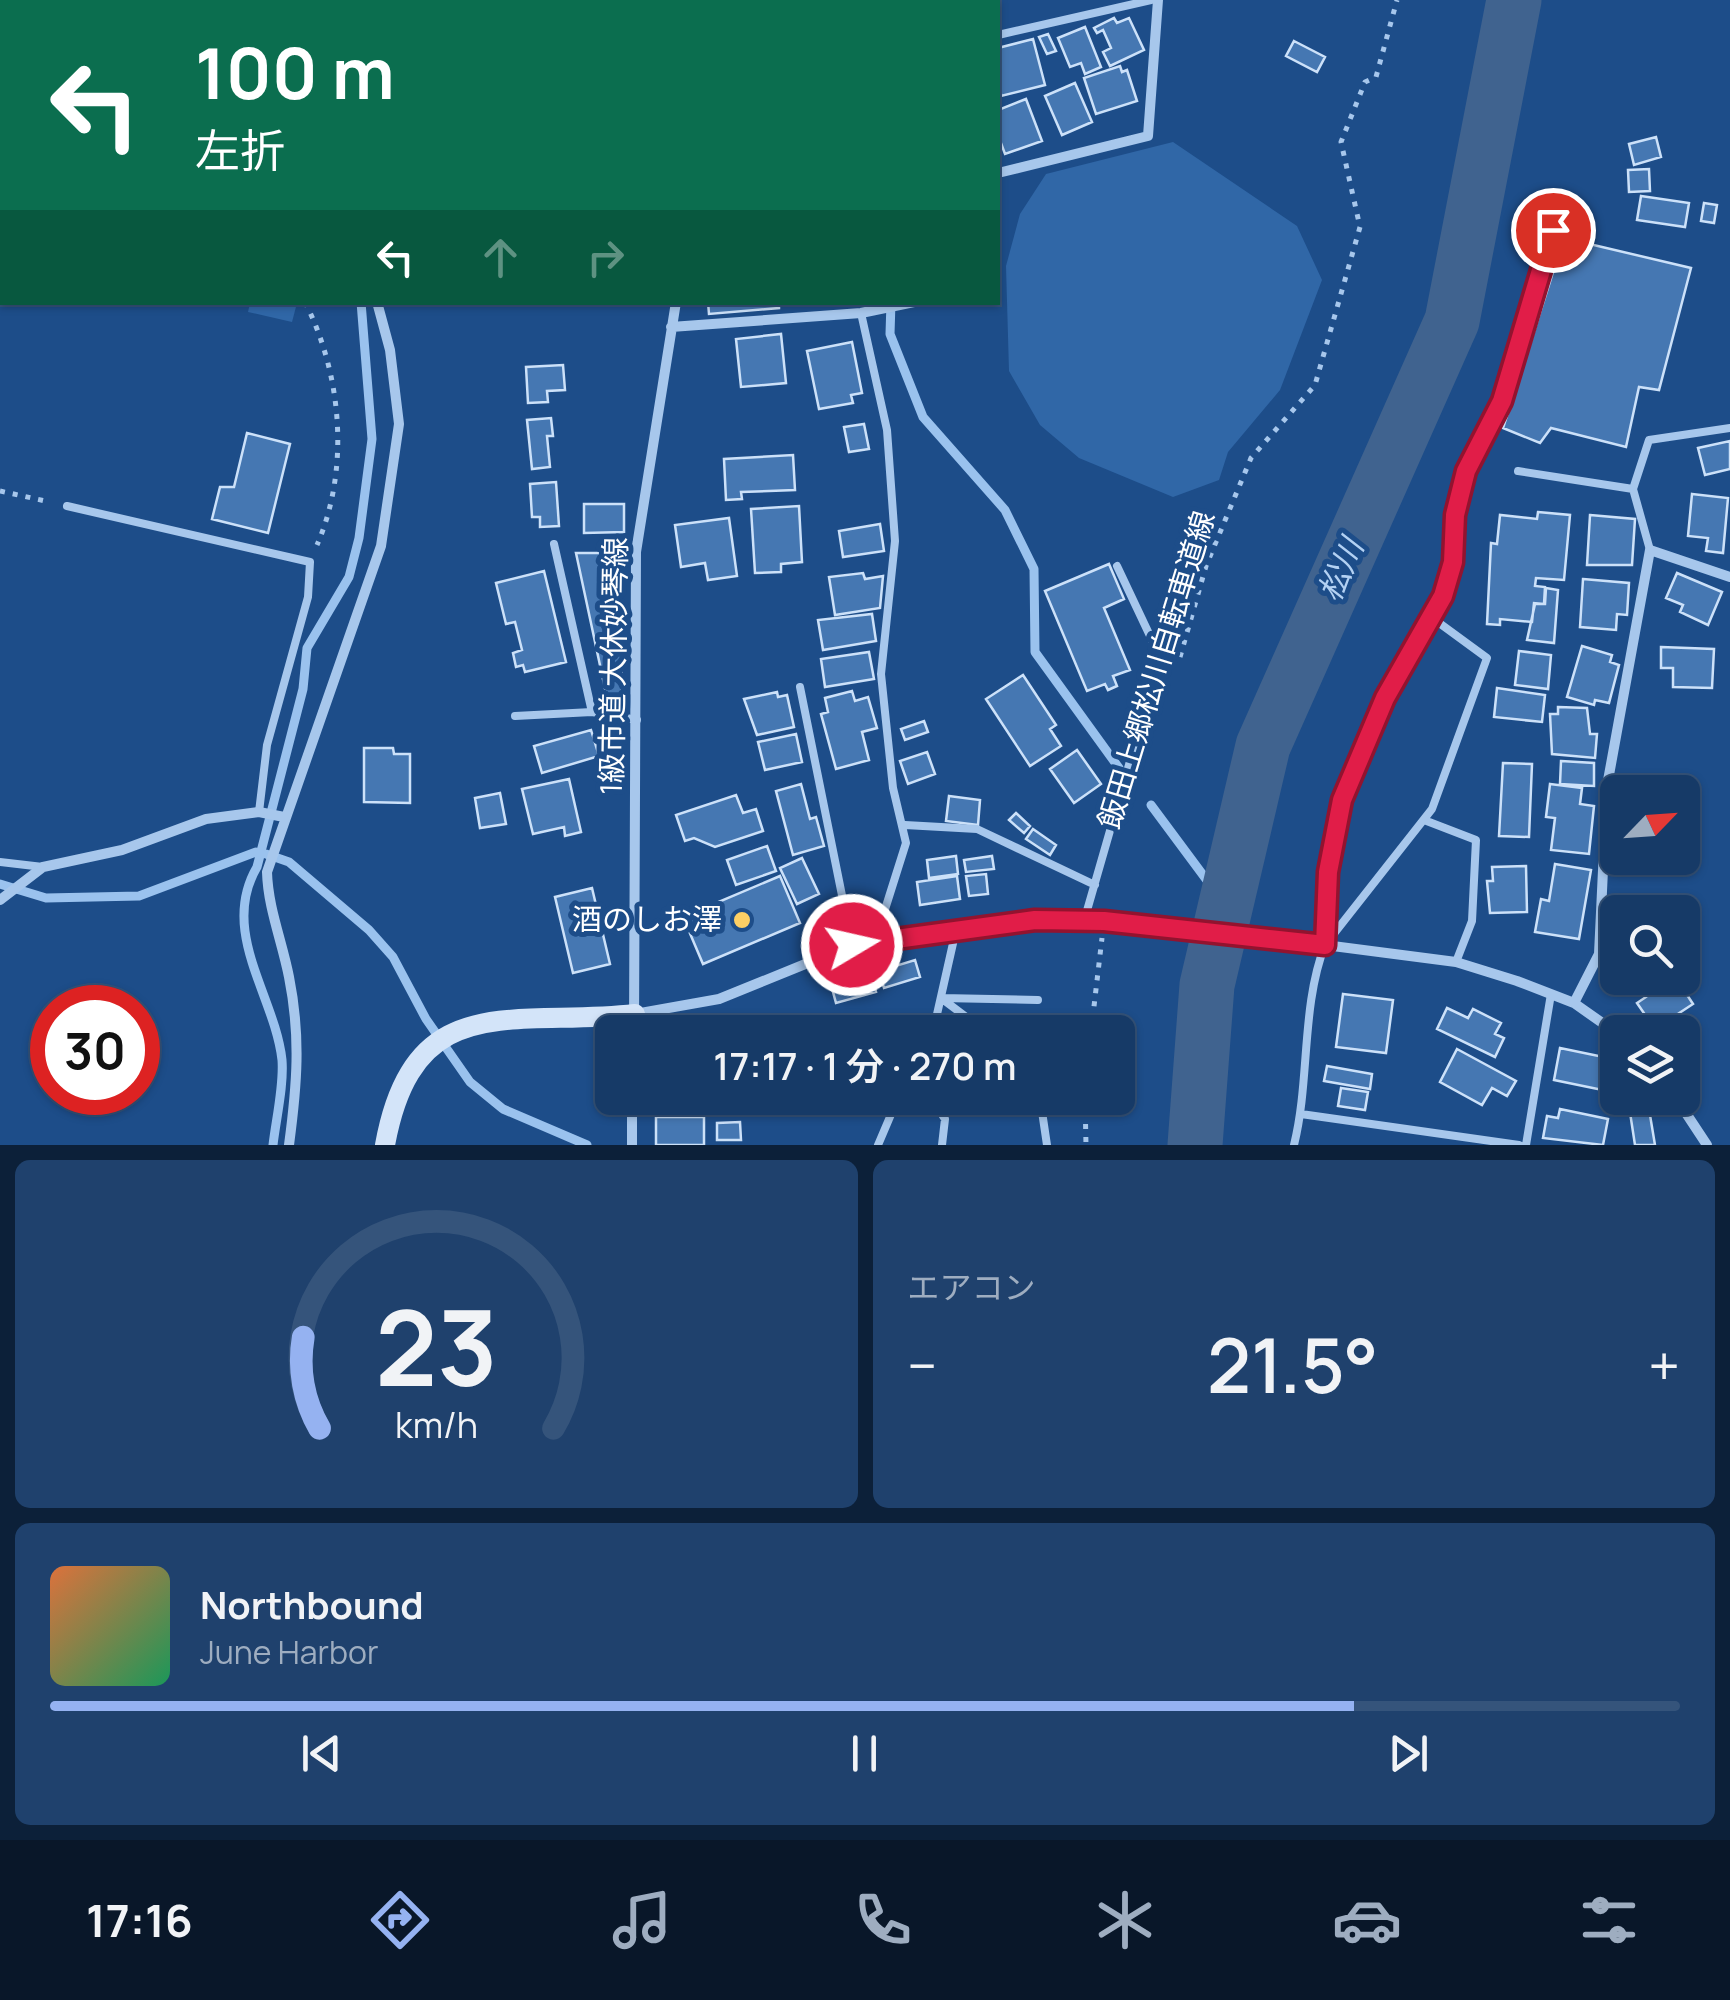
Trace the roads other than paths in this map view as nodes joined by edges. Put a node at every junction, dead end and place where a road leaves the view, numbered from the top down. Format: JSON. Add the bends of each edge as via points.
{"nodes":[{"id":1,"x":1154,"y":0,"type":"edge"},
{"id":2,"x":1000,"y":34,"type":"edge"},
{"id":3,"x":1000,"y":173,"type":"edge"},
{"id":4,"x":1553,"y":230,"type":"dead end"},
{"id":5,"x":378,"y":305,"type":"edge"},
{"id":6,"x":675,"y":305,"type":"edge"},
{"id":7,"x":898,"y":305,"type":"edge"},
{"id":8,"x":866,"y":312,"type":"junction"},
{"id":9,"x":670,"y":326,"type":"junction"},
{"id":10,"x":1730,"y":428,"type":"edge"},
{"id":11,"x":1518,"y":471,"type":"dead end"},
{"id":12,"x":1634,"y":488,"type":"junction"},
{"id":13,"x":67,"y":506,"type":"road end"},
{"id":14,"x":554,"y":544,"type":"dead end"},
{"id":15,"x":1650,"y":550,"type":"junction"},
{"id":16,"x":1117,"y":566,"type":"dead end"},
{"id":17,"x":1730,"y":578,"type":"edge"},
{"id":18,"x":1431,"y":617,"type":"junction"},
{"id":19,"x":800,"y":687,"type":"dead end"},
{"id":20,"x":592,"y":712,"type":"junction"},
{"id":21,"x":515,"y":716,"type":"dead end"},
{"id":22,"x":637,"y":720,"type":"junction"},
{"id":23,"x":260,"y":812,"type":"junction"},
{"id":24,"x":284,"y":817,"type":"junction"},
{"id":25,"x":1424,"y":820,"type":"junction"},
{"id":26,"x":904,"y":825,"type":"junction"},
{"id":27,"x":0,"y":862,"type":"edge"},
{"id":28,"x":44,"y":867,"type":"junction"},
{"id":29,"x":1095,"y":886,"type":"junction"},
{"id":30,"x":0,"y":900,"type":"edge"},
{"id":31,"x":1084,"y":921,"type":"junction"},
{"id":32,"x":956,"y":930,"type":"junction"},
{"id":33,"x":874,"y":940,"type":"junction"},
{"id":34,"x":852,"y":945,"type":"junction"},
{"id":35,"x":1325,"y":945,"type":"junction"},
{"id":36,"x":1456,"y":962,"type":"junction"},
{"id":37,"x":1550,"y":994,"type":"junction"},
{"id":38,"x":942,"y":998,"type":"junction"},
{"id":39,"x":1038,"y":1000,"type":"dead end"},
{"id":40,"x":1574,"y":1003,"type":"junction"},
{"id":41,"x":634,"y":1015,"type":"edge"},
{"id":42,"x":662,"y":1015,"type":"edge"},
{"id":43,"x":938,"y":1015,"type":"edge"},
{"id":44,"x":964,"y":1015,"type":"edge"},
{"id":45,"x":1600,"y":1021,"type":"edge"},
{"id":46,"x":595,"y":1023,"type":"edge"},
{"id":47,"x":1302,"y":1114,"type":"junction"},
{"id":48,"x":632,"y":1115,"type":"edge"},
{"id":49,"x":891,"y":1115,"type":"edge"},
{"id":50,"x":942,"y":1115,"type":"edge"},
{"id":51,"x":1043,"y":1115,"type":"edge"},
{"id":52,"x":1687,"y":1115,"type":"edge"},
{"id":53,"x":289,"y":1145,"type":"edge"},
{"id":54,"x":386,"y":1145,"type":"edge"},
{"id":55,"x":632,"y":1145,"type":"edge"},
{"id":56,"x":878,"y":1145,"type":"edge"},
{"id":57,"x":942,"y":1145,"type":"edge"},
{"id":58,"x":1047,"y":1145,"type":"edge"},
{"id":59,"x":1294,"y":1145,"type":"edge"},
{"id":60,"x":1522,"y":1145,"type":"edge"},
{"id":61,"x":1707,"y":1145,"type":"edge"}],
"edges":[{"from":1,"to":2,"type":"lane"},
{"from":1,"to":3,"type":"street","via":[[1148,136]]},
{"from":4,"to":18,"type":"lane","via":[[1502,401],[1466,471],[1453,562]]},
{"from":5,"to":24,"type":"street","via":[[399,424],[380,546]]},
{"from":6,"to":9,"type":"street","name":"1級市道 大休妙琴線"},
{"from":7,"to":8,"type":"street"},
{"from":8,"to":9,"type":"street"},
{"from":8,"to":26,"type":"lane","via":[[895,541],[881,674],[893,788]]},
{"from":9,"to":22,"type":"street","name":"1級市道 大休妙琴線","via":[[636,552]]},
{"from":10,"to":12,"type":"lane","via":[[1649,440]]},
{"from":11,"to":12,"type":"lane"},
{"from":12,"to":15,"type":"lane"},
{"from":13,"to":23,"type":"lane","via":[[310,562],[308,597],[267,745]]},
{"from":14,"to":20,"type":"lane"},
{"from":15,"to":17,"type":"street"},
{"from":15,"to":40,"type":"street","via":[[1606,786],[1599,954]]},
{"from":16,"to":29,"type":"lane","via":[[1160,657]]},
{"from":18,"to":25,"type":"lane","via":[[1487,658]]},
{"from":18,"to":35,"type":"lane","via":[[1385,698],[1342,800],[1328,872]]},
{"from":19,"to":34,"type":"lane"},
{"from":20,"to":21,"type":"lane"},
{"from":20,"to":22,"type":"lane"},
{"from":22,"to":41,"type":"street","name":"1級市道 大休妙琴線"},
{"from":23,"to":24,"type":"street"},
{"from":23,"to":28,"type":"street","via":[[206,819],[122,850]]},
{"from":24,"to":53,"type":"street","via":[[266,872],[300,1061]]},
{"from":25,"to":35,"type":"lane"},
{"from":25,"to":36,"type":"lane","via":[[1476,840],[1472,921]]},
{"from":26,"to":29,"type":"lane","via":[[977,830]]},
{"from":26,"to":33,"type":"lane","via":[[906,843]]},
{"from":27,"to":28,"type":"lane"},
{"from":28,"to":30,"type":"street"},
{"from":29,"to":31,"type":"lane"},
{"from":31,"to":32,"type":"street"},
{"from":31,"to":35,"type":"street"},
{"from":32,"to":33,"type":"street"},
{"from":32,"to":38,"type":"lane"},
{"from":33,"to":34,"type":"street"},
{"from":34,"to":42,"type":"street"},
{"from":35,"to":36,"type":"street"},
{"from":35,"to":47,"type":"lane","via":[[1317,966]]},
{"from":36,"to":37,"type":"street"},
{"from":37,"to":40,"type":"street"},
{"from":37,"to":60,"type":"lane"},
{"from":38,"to":39,"type":"lane"},
{"from":38,"to":43,"type":"lane"},
{"from":38,"to":44,"type":"lane"},
{"from":40,"to":45,"type":"street"},
{"from":46,"to":54,"type":"street","via":[[480,1022],[454,1032],[398,1090]]},
{"from":47,"to":59,"type":"lane"},
{"from":47,"to":60,"type":"lane"},
{"from":48,"to":55,"type":"street"},
{"from":49,"to":56,"type":"lane"},
{"from":50,"to":57,"type":"lane"},
{"from":51,"to":58,"type":"lane"},
{"from":52,"to":61,"type":"street"}]}
